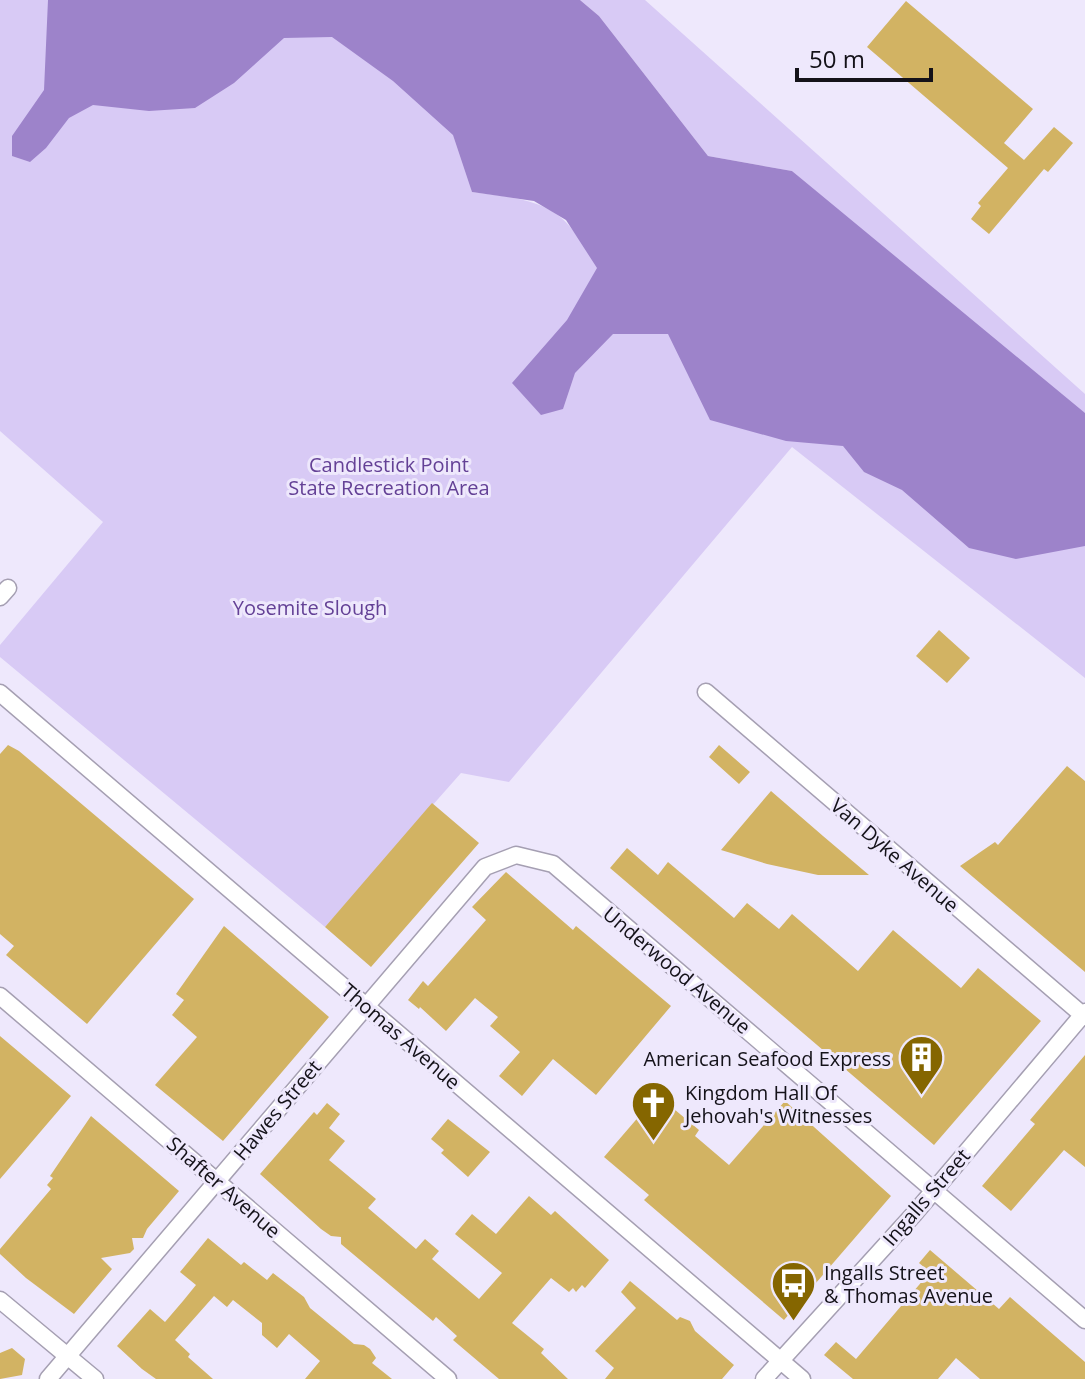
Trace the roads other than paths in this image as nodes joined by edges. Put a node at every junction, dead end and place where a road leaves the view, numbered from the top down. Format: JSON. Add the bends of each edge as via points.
{"nodes":[{"id":1,"x":706,"y":692,"type":"dead end"},
{"id":2,"x":0,"y":693,"type":"edge"},
{"id":3,"x":516,"y":855,"type":"joint"},
{"id":4,"x":0,"y":996,"type":"edge"},
{"id":5,"x":366,"y":1006,"type":"junction"},
{"id":6,"x":1084,"y":1015,"type":"edge"},
{"id":7,"x":217,"y":1181,"type":"junction"},
{"id":8,"x":933,"y":1190,"type":"junction"},
{"id":9,"x":0,"y":1300,"type":"edge"},
{"id":10,"x":1085,"y":1320,"type":"edge"},
{"id":11,"x":68,"y":1356,"type":"junction"},
{"id":12,"x":780,"y":1360,"type":"junction"},
{"id":13,"x":48,"y":1379,"type":"edge"},
{"id":14,"x":95,"y":1379,"type":"edge"},
{"id":15,"x":448,"y":1379,"type":"edge"},
{"id":16,"x":764,"y":1379,"type":"edge"},
{"id":17,"x":802,"y":1379,"type":"edge"}],
"edges":[{"from":1,"to":6,"type":"street","name":"Van Dyke Avenue"},
{"from":2,"to":5,"type":"street","name":"Thomas Avenue"},
{"from":3,"to":5,"type":"street","name":"Hawes Street","via":[[485,867]]},
{"from":3,"to":8,"type":"street","name":"Underwood Avenue","via":[[553,864]]},
{"from":4,"to":7,"type":"street","name":"Shafter Avenue"},
{"from":5,"to":7,"type":"street","name":"Hawes Street"},
{"from":5,"to":12,"type":"street","name":"Thomas Avenue"},
{"from":6,"to":8,"type":"street","name":"Ingalls Street"},
{"from":7,"to":11,"type":"street","name":"Hawes Street"},
{"from":7,"to":15,"type":"street","name":"Shafter Avenue"},
{"from":8,"to":10,"type":"street","name":"Underwood Avenue"},
{"from":8,"to":12,"type":"street","name":"Ingalls Street"},
{"from":9,"to":11,"type":"street"},
{"from":11,"to":13,"type":"street","name":"Hawes Street"},
{"from":11,"to":14,"type":"street"},
{"from":12,"to":16,"type":"street","name":"Ingalls Street"},
{"from":12,"to":17,"type":"street","name":"Thomas Avenue"}]}
